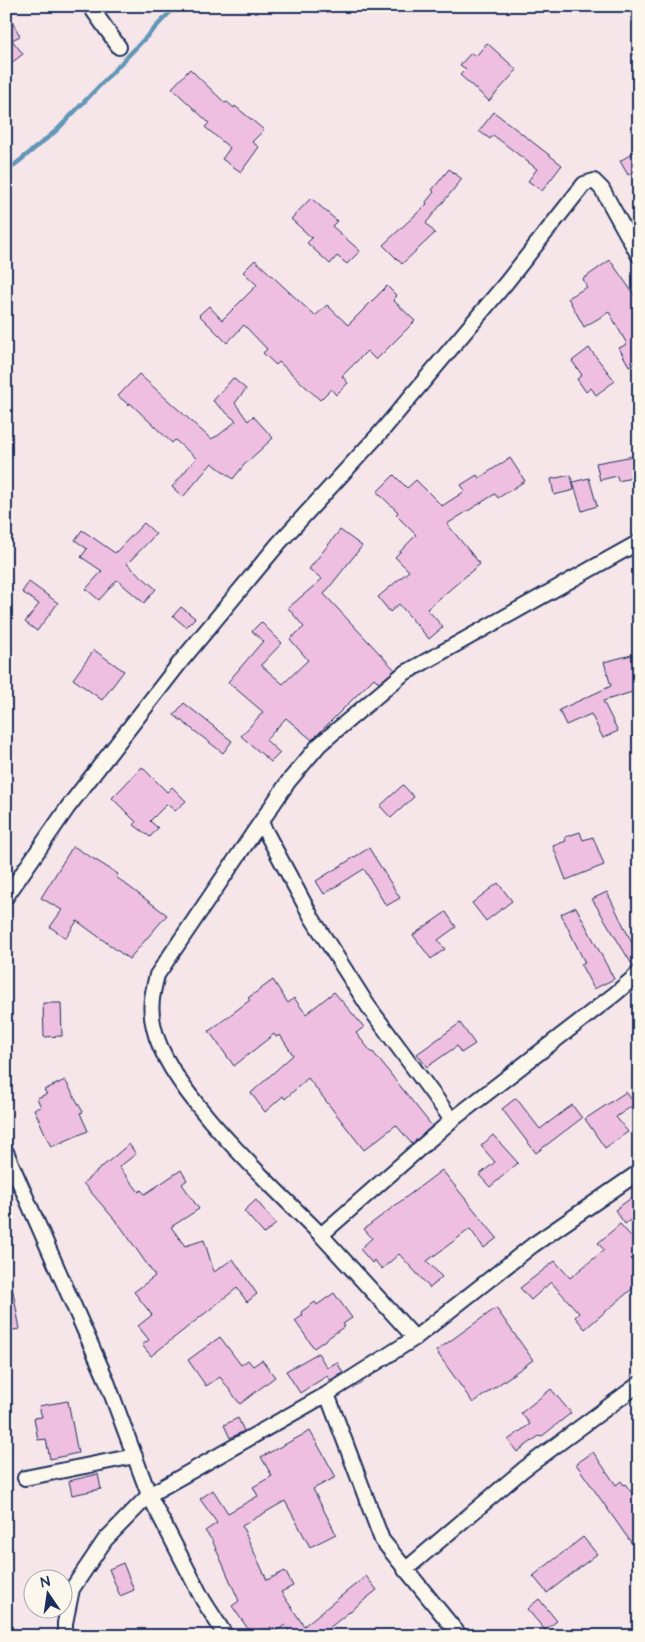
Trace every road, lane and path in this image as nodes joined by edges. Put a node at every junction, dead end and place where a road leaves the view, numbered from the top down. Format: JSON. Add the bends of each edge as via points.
{"nodes":[{"id":1,"x":90,"y":6,"type":"edge"},
{"id":2,"x":120,"y":47,"type":"dead end"},
{"id":3,"x":639,"y":256,"type":"edge"},
{"id":4,"x":639,"y":542,"type":"edge"},
{"id":5,"x":260,"y":823,"type":"junction"},
{"id":6,"x":6,"y":897,"type":"edge"},
{"id":7,"x":639,"y":973,"type":"edge"},
{"id":8,"x":452,"y":1120,"type":"junction"},
{"id":9,"x":6,"y":1152,"type":"edge"},
{"id":10,"x":639,"y":1172,"type":"edge"},
{"id":11,"x":321,"y":1235,"type":"junction"},
{"id":12,"x":415,"y":1338,"type":"junction"},
{"id":13,"x":639,"y":1384,"type":"edge"},
{"id":14,"x":327,"y":1394,"type":"junction"},
{"id":15,"x":135,"y":1456,"type":"junction"},
{"id":16,"x":25,"y":1478,"type":"dead end"},
{"id":17,"x":149,"y":1496,"type":"junction"},
{"id":18,"x":405,"y":1570,"type":"junction"},
{"id":19,"x":65,"y":1636,"type":"edge"},
{"id":20,"x":226,"y":1636,"type":"edge"},
{"id":21,"x":460,"y":1636,"type":"edge"}],
"edges":[{"from":1,"to":2,"type":"street"},
{"from":3,"to":6,"type":"street","via":[[602,189],[594,181],[584,184],[400,409],[279,543],[182,660],[68,806]]},
{"from":4,"to":5,"type":"street","via":[[403,674],[319,745]]},
{"from":5,"to":8,"type":"street","via":[[312,918],[368,1006]]},
{"from":5,"to":11,"type":"street","via":[[157,975],[150,1000],[154,1029],[169,1065],[213,1123]]},
{"from":7,"to":8,"type":"street"},
{"from":8,"to":11,"type":"street"},
{"from":9,"to":15,"type":"street","via":[[106,1379]]},
{"from":10,"to":12,"type":"street","via":[[533,1245]]},
{"from":11,"to":12,"type":"street"},
{"from":12,"to":14,"type":"street"},
{"from":13,"to":18,"type":"street","via":[[524,1469]]},
{"from":14,"to":17,"type":"street"},
{"from":14,"to":18,"type":"street","via":[[382,1540]]},
{"from":15,"to":16,"type":"street"},
{"from":15,"to":17,"type":"street"},
{"from":17,"to":19,"type":"street","via":[[105,1540],[72,1589]]},
{"from":17,"to":20,"type":"street","via":[[203,1600]]},
{"from":18,"to":21,"type":"street"}]}
